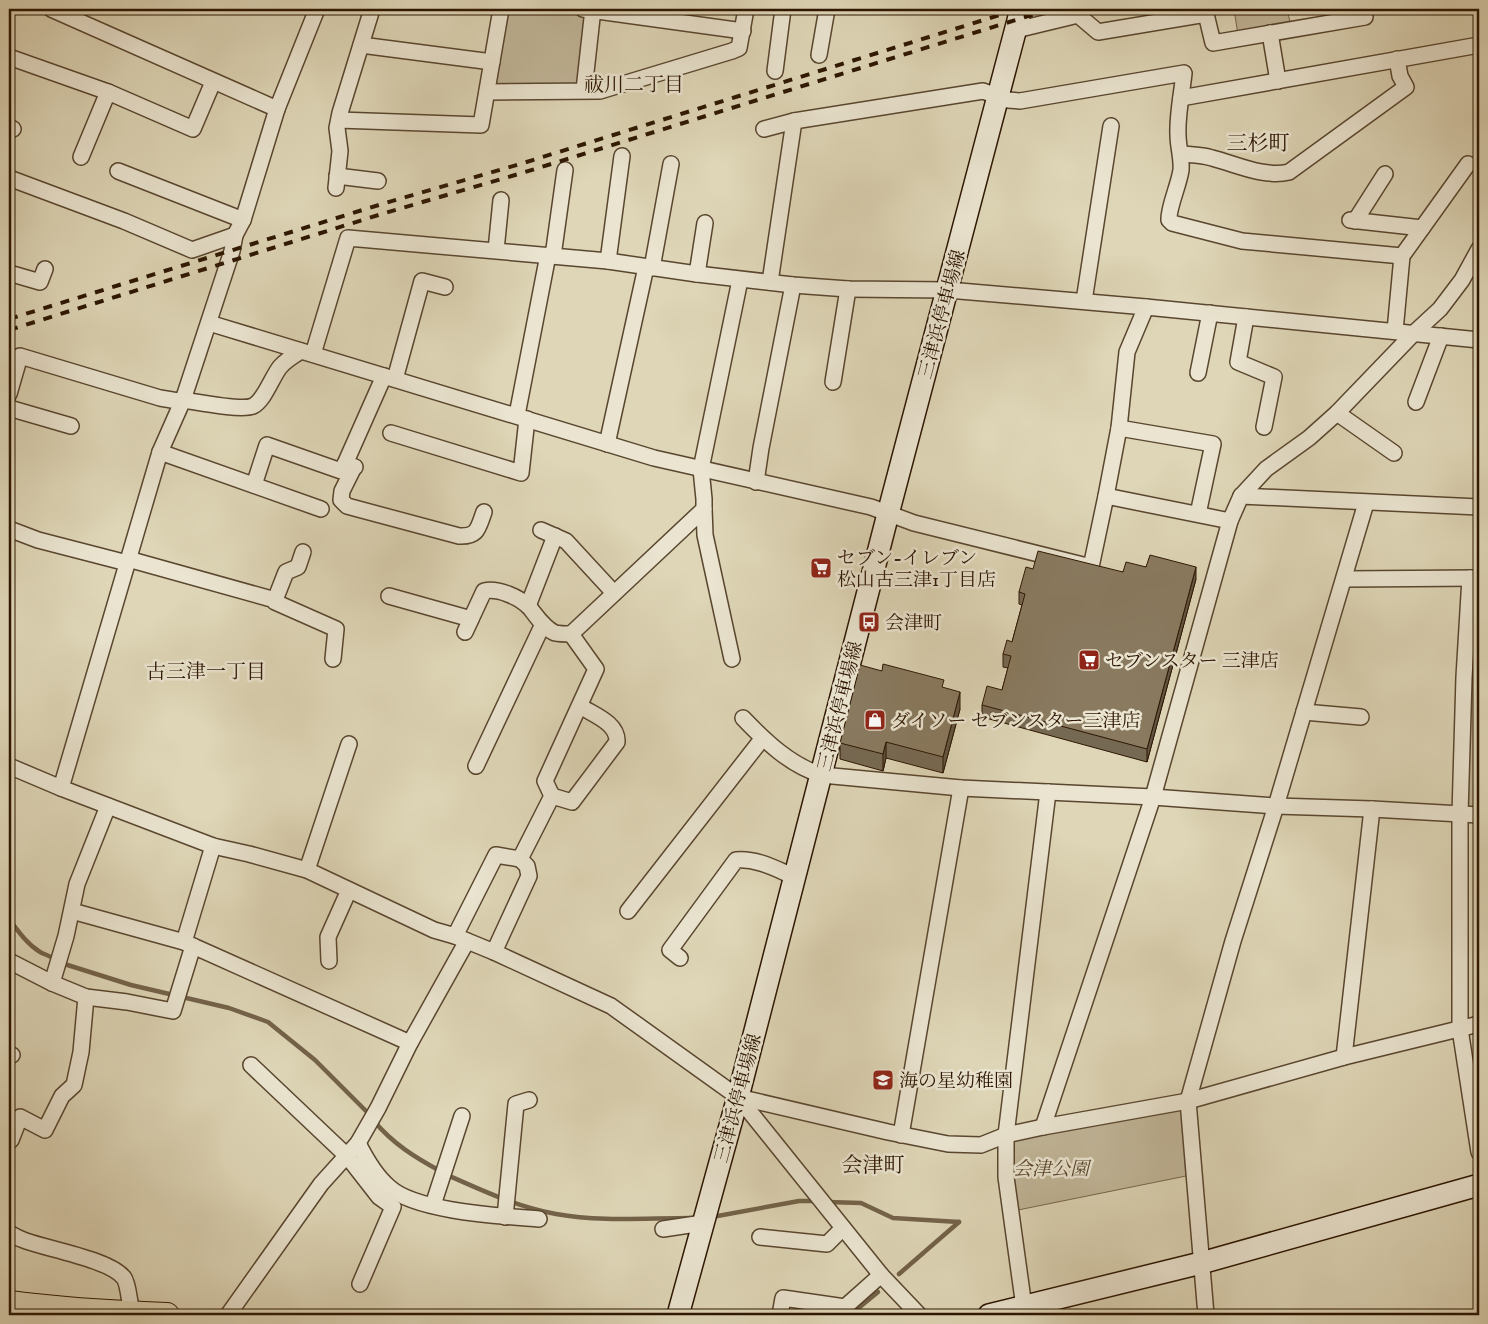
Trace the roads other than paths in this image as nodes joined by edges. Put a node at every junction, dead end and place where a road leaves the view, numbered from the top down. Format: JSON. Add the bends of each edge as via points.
{"nodes":[{"id":1,"x":51,"y":9,"type":"edge"},
{"id":2,"x":316,"y":9,"type":"edge"},
{"id":3,"x":372,"y":9,"type":"edge"},
{"id":4,"x":501,"y":9,"type":"edge"},
{"id":5,"x":590,"y":9,"type":"edge"},
{"id":6,"x":746,"y":9,"type":"edge"},
{"id":7,"x":783,"y":9,"type":"edge"},
{"id":8,"x":827,"y":9,"type":"edge"},
{"id":9,"x":1021,"y":9,"type":"edge"},
{"id":10,"x":1365,"y":17,"type":"dead end"},
{"id":11,"x":1016,"y":30,"type":"junction"},
{"id":12,"x":743,"y":31,"type":"junction"},
{"id":13,"x":1270,"y":33,"type":"junction"},
{"id":14,"x":361,"y":45,"type":"junction"},
{"id":15,"x":1479,"y":45,"type":"edge"},
{"id":16,"x":819,"y":54,"type":"dead end"},
{"id":17,"x":9,"y":57,"type":"edge"},
{"id":18,"x":1397,"y":60,"type":"junction"},
{"id":19,"x":492,"y":62,"type":"junction"},
{"id":20,"x":775,"y":72,"type":"dead end"},
{"id":21,"x":1278,"y":81,"type":"junction"},
{"id":22,"x":213,"y":82,"type":"junction"},
{"id":23,"x":584,"y":90,"type":"junction"},
{"id":24,"x":108,"y":92,"type":"junction"},
{"id":25,"x":487,"y":92,"type":"junction"},
{"id":26,"x":997,"y":96,"type":"junction"},
{"id":27,"x":1181,"y":98,"type":"junction"},
{"id":28,"x":276,"y":110,"type":"junction"},
{"id":29,"x":339,"y":120,"type":"junction"},
{"id":30,"x":794,"y":121,"type":"junction"},
{"id":31,"x":1111,"y":126,"type":"dead end"},
{"id":32,"x":764,"y":129,"type":"dead end"},
{"id":33,"x":1181,"y":154,"type":"junction"},
{"id":34,"x":622,"y":156,"type":"dead end"},
{"id":35,"x":81,"y":157,"type":"dead end"},
{"id":36,"x":670,"y":164,"type":"dead end"},
{"id":37,"x":1468,"y":164,"type":"dead end"},
{"id":38,"x":565,"y":170,"type":"dead end"},
{"id":39,"x":118,"y":171,"type":"dead end"},
{"id":40,"x":1385,"y":174,"type":"dead end"},
{"id":41,"x":9,"y":178,"type":"edge"},
{"id":42,"x":378,"y":180,"type":"dead end"},
{"id":43,"x":501,"y":200,"type":"dead end"},
{"id":44,"x":243,"y":220,"type":"junction"},
{"id":45,"x":705,"y":222,"type":"dead end"},
{"id":46,"x":1422,"y":228,"type":"junction"},
{"id":47,"x":235,"y":235,"type":"junction"},
{"id":48,"x":1479,"y":249,"type":"edge"},
{"id":49,"x":496,"y":250,"type":"junction"},
{"id":50,"x":551,"y":255,"type":"junction"},
{"id":51,"x":1402,"y":256,"type":"junction"},
{"id":52,"x":608,"y":261,"type":"junction"},
{"id":53,"x":649,"y":267,"type":"junction"},
{"id":54,"x":45,"y":269,"type":"dead end"},
{"id":55,"x":9,"y":273,"type":"edge"},
{"id":56,"x":697,"y":274,"type":"junction"},
{"id":57,"x":740,"y":280,"type":"junction"},
{"id":58,"x":770,"y":282,"type":"junction"},
{"id":59,"x":793,"y":285,"type":"junction"},
{"id":60,"x":445,"y":287,"type":"dead end"},
{"id":61,"x":848,"y":289,"type":"junction"},
{"id":62,"x":948,"y":290,"type":"junction"},
{"id":63,"x":1084,"y":302,"type":"junction"},
{"id":64,"x":1146,"y":307,"type":"junction"},
{"id":65,"x":1210,"y":313,"type":"junction"},
{"id":66,"x":1246,"y":317,"type":"junction"},
{"id":67,"x":209,"y":323,"type":"junction"},
{"id":68,"x":1395,"y":331,"type":"junction"},
{"id":69,"x":1414,"y":333,"type":"junction"},
{"id":70,"x":1441,"y":336,"type":"junction"},
{"id":71,"x":1479,"y":340,"type":"edge"},
{"id":72,"x":307,"y":352,"type":"junction"},
{"id":73,"x":1198,"y":373,"type":"dead end"},
{"id":74,"x":390,"y":378,"type":"junction"},
{"id":75,"x":832,"y":382,"type":"dead end"},
{"id":76,"x":9,"y":394,"type":"edge"},
{"id":77,"x":183,"y":400,"type":"junction"},
{"id":78,"x":1416,"y":402,"type":"dead end"},
{"id":79,"x":9,"y":408,"type":"edge"},
{"id":80,"x":1337,"y":413,"type":"junction"},
{"id":81,"x":522,"y":417,"type":"junction"},
{"id":82,"x":72,"y":426,"type":"dead end"},
{"id":83,"x":1264,"y":427,"type":"dead end"},
{"id":84,"x":1118,"y":428,"type":"junction"},
{"id":85,"x":391,"y":433,"type":"dead end"},
{"id":86,"x":606,"y":444,"type":"junction"},
{"id":87,"x":160,"y":452,"type":"junction"},
{"id":88,"x":1394,"y":453,"type":"dead end"},
{"id":89,"x":354,"y":467,"type":"junction"},
{"id":90,"x":700,"y":469,"type":"junction"},
{"id":91,"x":756,"y":482,"type":"junction"},
{"id":92,"x":254,"y":485,"type":"junction"},
{"id":93,"x":1106,"y":496,"type":"junction"},
{"id":94,"x":1242,"y":496,"type":"junction"},
{"id":95,"x":1366,"y":503,"type":"junction"},
{"id":96,"x":1479,"y":506,"type":"edge"},
{"id":97,"x":321,"y":509,"type":"dead end"},
{"id":98,"x":704,"y":509,"type":"junction"},
{"id":99,"x":484,"y":512,"type":"dead end"},
{"id":100,"x":888,"y":514,"type":"junction"},
{"id":101,"x":1198,"y":514,"type":"junction"},
{"id":102,"x":1230,"y":521,"type":"junction"},
{"id":103,"x":9,"y":529,"type":"edge"},
{"id":104,"x":303,"y":552,"type":"dead end"},
{"id":105,"x":127,"y":561,"type":"junction"},
{"id":106,"x":1475,"y":578,"type":"edge"},
{"id":107,"x":1344,"y":579,"type":"junction"},
{"id":108,"x":614,"y":593,"type":"junction"},
{"id":109,"x":276,"y":600,"type":"junction"},
{"id":110,"x":397,"y":603,"type":"dead end"},
{"id":111,"x":528,"y":606,"type":"junction"},
{"id":112,"x":542,"y":624,"type":"junction"},
{"id":113,"x":571,"y":634,"type":"junction"},
{"id":114,"x":333,"y":659,"type":"dead end"},
{"id":115,"x":732,"y":659,"type":"dead end"},
{"id":116,"x":1464,"y":677,"type":"junction"},
{"id":117,"x":1479,"y":678,"type":"edge"},
{"id":118,"x":580,"y":706,"type":"junction"},
{"id":119,"x":1304,"y":712,"type":"junction"},
{"id":120,"x":1360,"y":717,"type":"dead end"},
{"id":121,"x":743,"y":718,"type":"dead end"},
{"id":122,"x":762,"y":739,"type":"junction"},
{"id":123,"x":349,"y":744,"type":"dead end"},
{"id":124,"x":9,"y":766,"type":"edge"},
{"id":125,"x":476,"y":766,"type":"dead end"},
{"id":126,"x":822,"y":775,"type":"junction"},
{"id":127,"x":61,"y":788,"type":"junction"},
{"id":128,"x":961,"y":788,"type":"junction"},
{"id":129,"x":1048,"y":792,"type":"junction"},
{"id":130,"x":552,"y":796,"type":"junction"},
{"id":131,"x":1153,"y":797,"type":"junction"},
{"id":132,"x":108,"y":806,"type":"junction"},
{"id":133,"x":1276,"y":806,"type":"junction"},
{"id":134,"x":1372,"y":809,"type":"junction"},
{"id":135,"x":1460,"y":814,"type":"junction"},
{"id":136,"x":1479,"y":815,"type":"edge"},
{"id":137,"x":213,"y":846,"type":"junction"},
{"id":138,"x":520,"y":859,"type":"junction"},
{"id":139,"x":307,"y":870,"type":"junction"},
{"id":140,"x":795,"y":878,"type":"junction"},
{"id":141,"x":349,"y":890,"type":"junction"},
{"id":142,"x":72,"y":911,"type":"junction"},
{"id":143,"x":628,"y":911,"type":"dead end"},
{"id":144,"x":461,"y":938,"type":"junction"},
{"id":145,"x":188,"y":944,"type":"junction"},
{"id":146,"x":494,"y":952,"type":"junction"},
{"id":147,"x":680,"y":958,"type":"dead end"},
{"id":148,"x":9,"y":960,"type":"edge"},
{"id":149,"x":329,"y":961,"type":"dead end"},
{"id":150,"x":52,"y":983,"type":"junction"},
{"id":151,"x":86,"y":997,"type":"junction"},
{"id":152,"x":1479,"y":1024,"type":"edge"},
{"id":153,"x":1460,"y":1029,"type":"junction"},
{"id":154,"x":410,"y":1042,"type":"junction"},
{"id":155,"x":1344,"y":1057,"type":"junction"},
{"id":156,"x":251,"y":1066,"type":"dead end"},
{"id":157,"x":738,"y":1097,"type":"junction"},
{"id":158,"x":529,"y":1100,"type":"dead end"},
{"id":159,"x":1188,"y":1101,"type":"junction"},
{"id":160,"x":462,"y":1116,"type":"dead end"},
{"id":161,"x":1043,"y":1127,"type":"junction"},
{"id":162,"x":901,"y":1135,"type":"junction"},
{"id":163,"x":1006,"y":1135,"type":"junction"},
{"id":164,"x":9,"y":1139,"type":"edge"},
{"id":165,"x":358,"y":1143,"type":"junction"},
{"id":166,"x":1479,"y":1152,"type":"edge"},
{"id":167,"x":347,"y":1156,"type":"junction"},
{"id":168,"x":1479,"y":1185,"type":"edge"},
{"id":169,"x":433,"y":1205,"type":"junction"},
{"id":170,"x":506,"y":1217,"type":"junction"},
{"id":171,"x":705,"y":1218,"type":"junction"},
{"id":172,"x":539,"y":1219,"type":"dead end"},
{"id":173,"x":843,"y":1228,"type":"junction"},
{"id":174,"x":663,"y":1229,"type":"dead end"},
{"id":175,"x":9,"y":1233,"type":"edge"},
{"id":176,"x":760,"y":1237,"type":"dead end"},
{"id":177,"x":1201,"y":1263,"type":"junction"},
{"id":178,"x":881,"y":1274,"type":"junction"},
{"id":179,"x":360,"y":1284,"type":"dead end"},
{"id":180,"x":9,"y":1303,"type":"edge"},
{"id":181,"x":1034,"y":1308,"type":"edge"},
{"id":182,"x":132,"y":1315,"type":"edge"},
{"id":183,"x":167,"y":1315,"type":"edge"},
{"id":184,"x":228,"y":1315,"type":"edge"},
{"id":185,"x":678,"y":1315,"type":"edge"},
{"id":186,"x":780,"y":1315,"type":"edge"},
{"id":187,"x":919,"y":1315,"type":"edge"},
{"id":188,"x":989,"y":1315,"type":"edge"},
{"id":189,"x":1206,"y":1315,"type":"edge"}],
"edges":[{"from":1,"to":22,"type":"street"},
{"from":2,"to":28,"type":"street"},
{"from":3,"to":14,"type":"street"},
{"from":4,"to":19,"type":"street"},
{"from":5,"to":12,"type":"street"},
{"from":5,"to":23,"type":"street"},
{"from":6,"to":12,"type":"street"},
{"from":7,"to":20,"type":"street"},
{"from":8,"to":16,"type":"street"},
{"from":9,"to":11,"type":"main road","name":"三津浜停車場線"},
{"from":10,"to":13,"type":"street"},
{"from":11,"to":13,"type":"street","via":[[1078,15],[1098,32],[1206,14],[1213,43]]},
{"from":11,"to":26,"type":"main road","name":"三津浜停車場線"},
{"from":12,"to":23,"type":"street","via":[[739,48],[732,51],[600,91]]},
{"from":13,"to":21,"type":"street"},
{"from":14,"to":19,"type":"street"},
{"from":14,"to":29,"type":"street"},
{"from":15,"to":18,"type":"street"},
{"from":17,"to":24,"type":"street"},
{"from":18,"to":21,"type":"street"},
{"from":18,"to":33,"type":"street","via":[[1406,87],[1288,172],[1266,172],[1210,157]]},
{"from":19,"to":25,"type":"street"},
{"from":21,"to":27,"type":"street"},
{"from":22,"to":24,"type":"street","via":[[193,129]]},
{"from":22,"to":28,"type":"street"},
{"from":23,"to":25,"type":"street"},
{"from":24,"to":35,"type":"street"},
{"from":25,"to":29,"type":"street","via":[[481,125]]},
{"from":26,"to":27,"type":"street","via":[[1020,101],[1184,73]]},
{"from":26,"to":30,"type":"street","via":[[983,91]]},
{"from":26,"to":62,"type":"main road","name":"三津浜停車場線"},
{"from":27,"to":33,"type":"street","via":[[1177,137]]},
{"from":28,"to":44,"type":"street"},
{"from":29,"to":42,"type":"street","via":[[336,182]]},
{"from":30,"to":32,"type":"street"},
{"from":30,"to":58,"type":"street"},
{"from":31,"to":63,"type":"street"},
{"from":33,"to":51,"type":"street","via":[[1178,189],[1168,215],[1172,223],[1242,241]]},
{"from":34,"to":52,"type":"street"},
{"from":36,"to":53,"type":"street"},
{"from":37,"to":46,"type":"street"},
{"from":38,"to":50,"type":"street"},
{"from":39,"to":44,"type":"street"},
{"from":40,"to":46,"type":"street","via":[[1352,220]]},
{"from":41,"to":47,"type":"street","via":[[192,250]]},
{"from":43,"to":49,"type":"street"},
{"from":44,"to":47,"type":"street"},
{"from":45,"to":56,"type":"street"},
{"from":46,"to":51,"type":"street"},
{"from":47,"to":67,"type":"street"},
{"from":48,"to":69,"type":"street","via":[[1462,280],[1440,309]]},
{"from":49,"to":50,"type":"street"},
{"from":49,"to":72,"type":"street","via":[[348,238]]},
{"from":50,"to":52,"type":"street"},
{"from":50,"to":81,"type":"street"},
{"from":51,"to":68,"type":"street"},
{"from":52,"to":53,"type":"street"},
{"from":53,"to":56,"type":"street"},
{"from":53,"to":86,"type":"street"},
{"from":54,"to":55,"type":"street","via":[[40,282]]},
{"from":56,"to":57,"type":"street"},
{"from":57,"to":58,"type":"street"},
{"from":57,"to":90,"type":"street"},
{"from":58,"to":59,"type":"street"},
{"from":59,"to":61,"type":"street"},
{"from":59,"to":91,"type":"street"},
{"from":60,"to":74,"type":"street","via":[[422,281]]},
{"from":61,"to":62,"type":"street"},
{"from":61,"to":75,"type":"street"},
{"from":62,"to":63,"type":"street"},
{"from":62,"to":100,"type":"main road","name":"三津浜停車場線"},
{"from":63,"to":64,"type":"street"},
{"from":64,"to":65,"type":"street"},
{"from":64,"to":84,"type":"street","via":[[1127,352]]},
{"from":65,"to":66,"type":"street"},
{"from":65,"to":73,"type":"street"},
{"from":66,"to":68,"type":"street"},
{"from":66,"to":83,"type":"street","via":[[1238,362],[1274,376]]},
{"from":67,"to":72,"type":"street"},
{"from":67,"to":77,"type":"street"},
{"from":68,"to":69,"type":"street"},
{"from":69,"to":70,"type":"street"},
{"from":69,"to":80,"type":"street"},
{"from":70,"to":71,"type":"street"},
{"from":70,"to":78,"type":"street"},
{"from":72,"to":74,"type":"street"},
{"from":72,"to":77,"type":"street","via":[[288,359],[254,406],[243,408]]},
{"from":74,"to":81,"type":"street"},
{"from":74,"to":89,"type":"street"},
{"from":76,"to":77,"type":"street","via":[[20,356],[160,398]]},
{"from":77,"to":87,"type":"street"},
{"from":79,"to":82,"type":"street"},
{"from":80,"to":88,"type":"street"},
{"from":80,"to":94,"type":"street","via":[[1266,469]]},
{"from":81,"to":85,"type":"street","via":[[521,473]]},
{"from":81,"to":86,"type":"street"},
{"from":84,"to":93,"type":"street"},
{"from":84,"to":101,"type":"street","via":[[1213,444]]},
{"from":86,"to":90,"type":"street"},
{"from":87,"to":92,"type":"street"},
{"from":87,"to":105,"type":"street"},
{"from":89,"to":92,"type":"street","via":[[341,471],[267,444]]},
{"from":89,"to":99,"type":"street","via":[[342,491],[341,500],[347,506],[470,537],[476,533]]},
{"from":90,"to":91,"type":"street"},
{"from":90,"to":98,"type":"street"},
{"from":91,"to":100,"type":"street","via":[[871,507]]},
{"from":92,"to":97,"type":"street"},
{"from":93,"to":100,"type":"street","via":[[1090,567]]},
{"from":93,"to":101,"type":"street"},
{"from":94,"to":95,"type":"street"},
{"from":94,"to":102,"type":"street"},
{"from":95,"to":96,"type":"street"},
{"from":95,"to":107,"type":"street"},
{"from":98,"to":108,"type":"street"},
{"from":98,"to":115,"type":"street","via":[[705,535]]},
{"from":100,"to":126,"type":"main road","name":"三津浜停車場線"},
{"from":101,"to":102,"type":"street"},
{"from":102,"to":131,"type":"street"},
{"from":103,"to":105,"type":"street","via":[[38,540]]},
{"from":104,"to":109,"type":"street","via":[[298,567],[286,572]]},
{"from":105,"to":109,"type":"street"},
{"from":105,"to":127,"type":"street"},
{"from":106,"to":107,"type":"street"},
{"from":106,"to":116,"type":"street"},
{"from":107,"to":119,"type":"street"},
{"from":108,"to":111,"type":"street","via":[[566,541],[548,533]]},
{"from":108,"to":113,"type":"street"},
{"from":109,"to":114,"type":"street","via":[[336,629]]},
{"from":110,"to":111,"type":"street","via":[[468,625],[484,591],[503,592]]},
{"from":111,"to":112,"type":"street"},
{"from":112,"to":113,"type":"street","via":[[556,633]]},
{"from":112,"to":125,"type":"street"},
{"from":113,"to":118,"type":"street","via":[[596,669]]},
{"from":116,"to":117,"type":"street"},
{"from":116,"to":135,"type":"street"},
{"from":118,"to":130,"type":"street","via":[[545,781]]},
{"from":118,"to":130,"type":"street","via":[[612,726],[617,731],[617,742],[572,802]]},
{"from":119,"to":120,"type":"street"},
{"from":119,"to":133,"type":"street"},
{"from":121,"to":122,"type":"street"},
{"from":122,"to":126,"type":"street","via":[[807,770]]},
{"from":122,"to":143,"type":"street"},
{"from":123,"to":139,"type":"street"},
{"from":124,"to":127,"type":"street"},
{"from":126,"to":128,"type":"street"},
{"from":126,"to":140,"type":"main road","name":"三津浜停車場線"},
{"from":127,"to":132,"type":"street"},
{"from":128,"to":129,"type":"street"},
{"from":128,"to":162,"type":"street"},
{"from":129,"to":131,"type":"street"},
{"from":129,"to":163,"type":"street"},
{"from":130,"to":138,"type":"street"},
{"from":131,"to":133,"type":"street"},
{"from":131,"to":161,"type":"street"},
{"from":132,"to":137,"type":"street"},
{"from":132,"to":142,"type":"street","via":[[77,884]]},
{"from":133,"to":134,"type":"street"},
{"from":133,"to":159,"type":"street","via":[[1233,941]]},
{"from":134,"to":135,"type":"street"},
{"from":134,"to":155,"type":"street"},
{"from":135,"to":136,"type":"street"},
{"from":135,"to":153,"type":"street"},
{"from":137,"to":139,"type":"street"},
{"from":137,"to":145,"type":"street"},
{"from":138,"to":144,"type":"street","via":[[496,855]]},
{"from":138,"to":146,"type":"street","via":[[527,866],[529,876]]},
{"from":139,"to":141,"type":"street"},
{"from":140,"to":147,"type":"street","via":[[765,864],[736,860],[670,950]]},
{"from":140,"to":157,"type":"main road","name":"三津浜停車場線"},
{"from":141,"to":144,"type":"street","via":[[434,930]]},
{"from":141,"to":149,"type":"street","via":[[328,937]]},
{"from":142,"to":145,"type":"street"},
{"from":142,"to":150,"type":"street"},
{"from":144,"to":146,"type":"street"},
{"from":144,"to":154,"type":"street"},
{"from":145,"to":151,"type":"street","via":[[173,1011]]},
{"from":145,"to":154,"type":"street"},
{"from":146,"to":157,"type":"street","via":[[611,1006]]},
{"from":148,"to":150,"type":"street"},
{"from":150,"to":151,"type":"street"},
{"from":151,"to":164,"type":"street","via":[[74,1085],[62,1096],[45,1130],[20,1117]]},
{"from":152,"to":153,"type":"street"},
{"from":153,"to":155,"type":"street"},
{"from":153,"to":166,"type":"street"},
{"from":154,"to":165,"type":"street"},
{"from":155,"to":159,"type":"street"},
{"from":156,"to":167,"type":"street"},
{"from":157,"to":162,"type":"street"},
{"from":157,"to":171,"type":"main road","name":"三津浜停車場線"},
{"from":157,"to":173,"type":"street"},
{"from":158,"to":170,"type":"street","via":[[516,1104]]},
{"from":159,"to":161,"type":"street"},
{"from":159,"to":177,"type":"street"},
{"from":160,"to":169,"type":"street"},
{"from":161,"to":163,"type":"street"},
{"from":162,"to":163,"type":"street","via":[[948,1144],[982,1145]]},
{"from":163,"to":181,"type":"street","via":[[1006,1177]]},
{"from":165,"to":167,"type":"street"},
{"from":165,"to":169,"type":"street","via":[[390,1189]]},
{"from":167,"to":179,"type":"street","via":[[378,1196],[394,1207]]},
{"from":167,"to":184,"type":"street","via":[[321,1184]]},
{"from":168,"to":177,"type":"main road"},
{"from":169,"to":170,"type":"street"},
{"from":170,"to":172,"type":"street"},
{"from":171,"to":174,"type":"street"},
{"from":171,"to":185,"type":"main road","name":"三津浜停車場線"},
{"from":173,"to":176,"type":"street","via":[[827,1244]]},
{"from":173,"to":178,"type":"street"},
{"from":175,"to":182,"type":"street","via":[[24,1241],[92,1260],[115,1270],[127,1286]]},
{"from":177,"to":181,"type":"main road"},
{"from":177,"to":189,"type":"street"},
{"from":178,"to":186,"type":"street","via":[[845,1307],[783,1298]]},
{"from":178,"to":187,"type":"street"},
{"from":180,"to":182,"type":"main road"},
{"from":181,"to":188,"type":"main road"},
{"from":182,"to":183,"type":"main road"}]}
